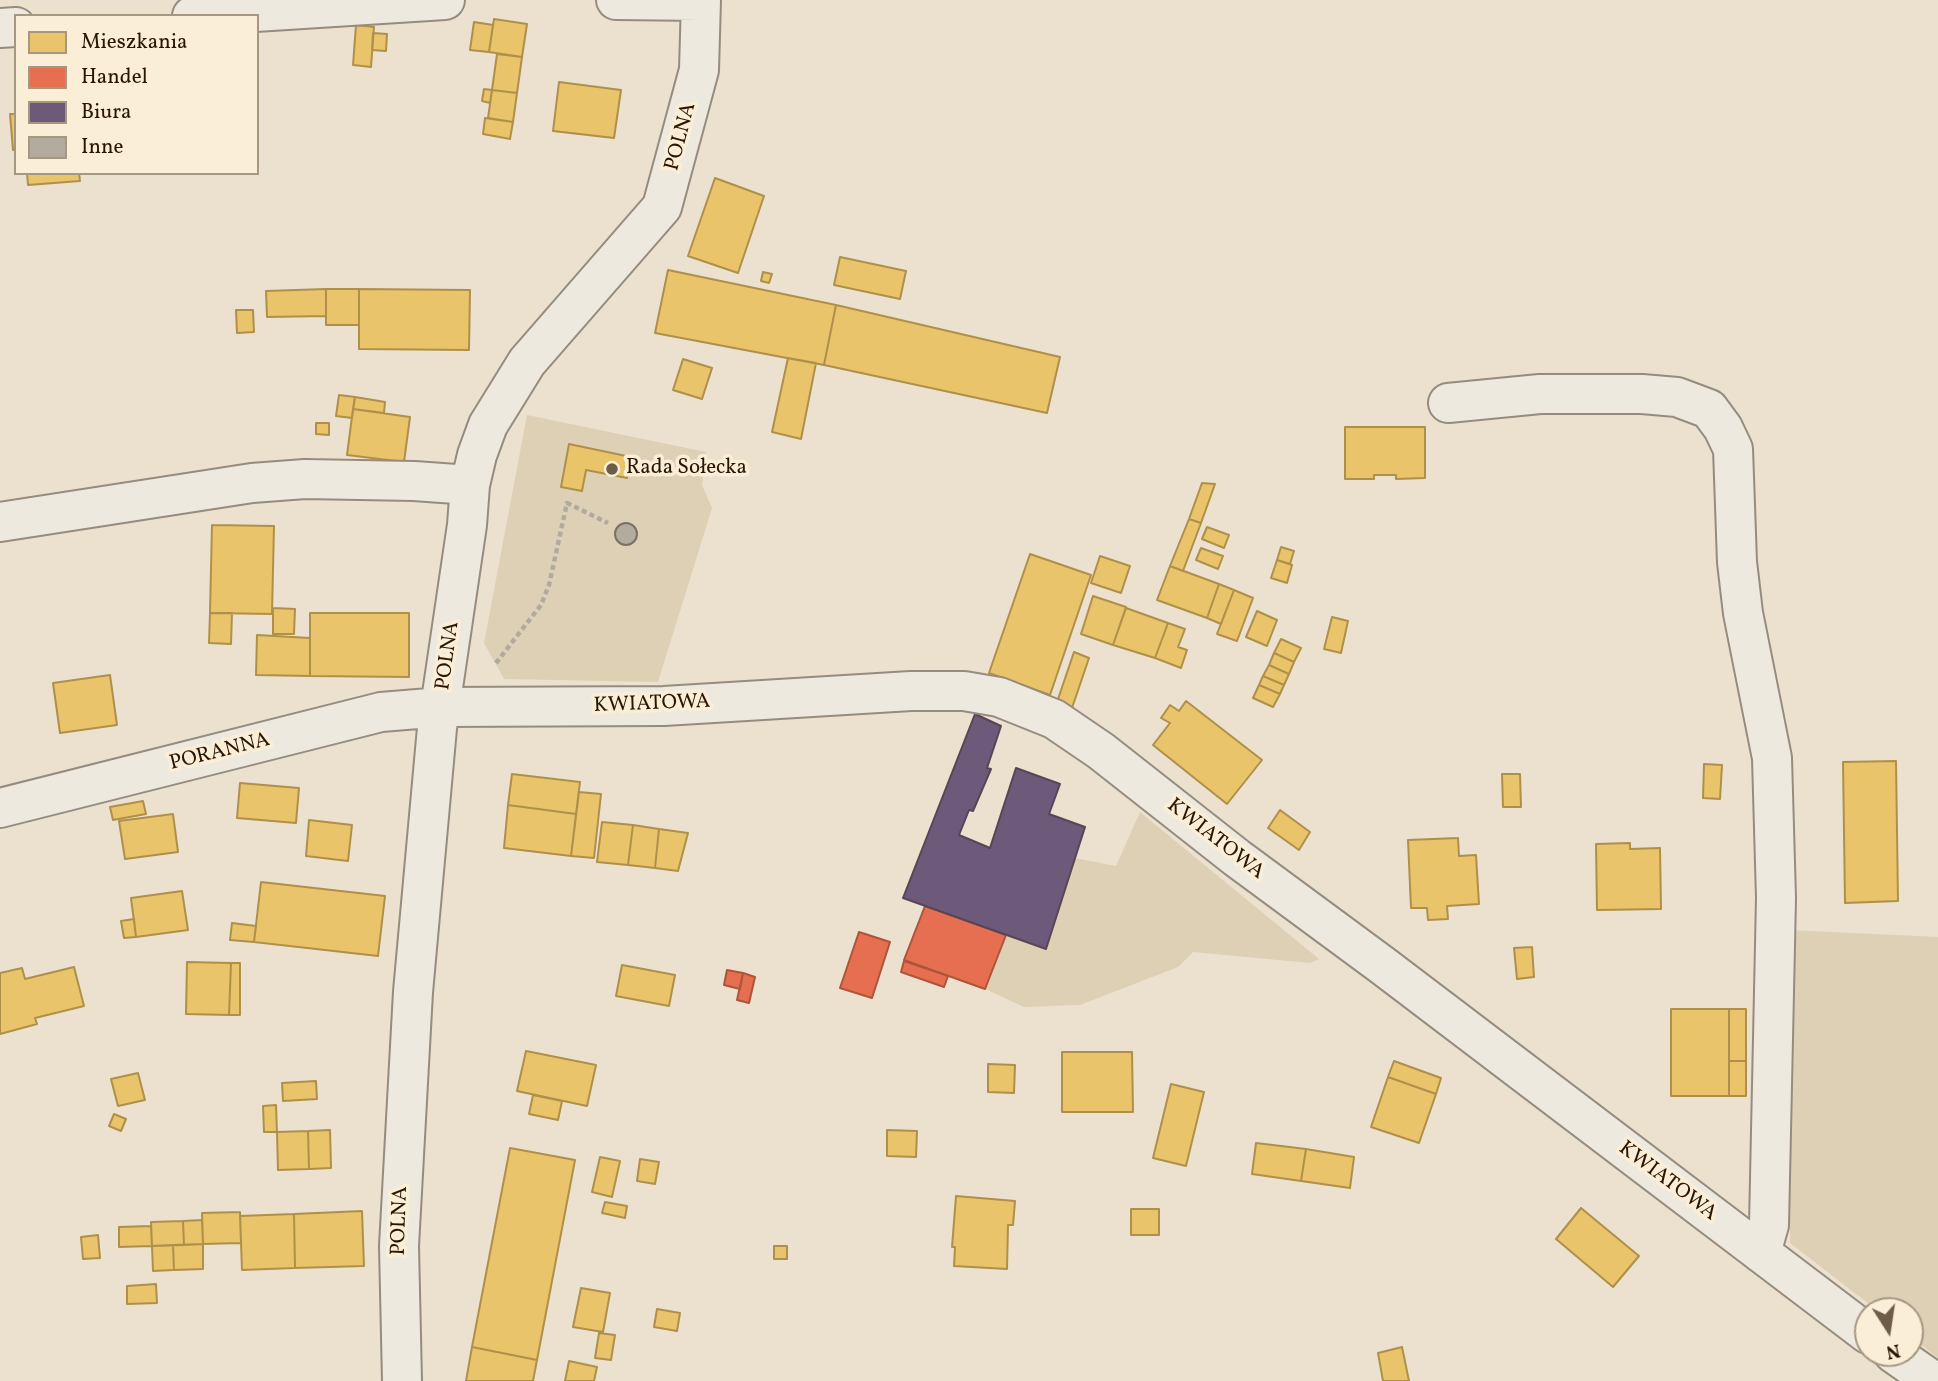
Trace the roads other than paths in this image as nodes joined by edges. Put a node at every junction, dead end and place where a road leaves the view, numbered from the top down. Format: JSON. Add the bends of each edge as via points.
{"nodes":[{"id":1,"x":445,"y":0,"type":"edge"},
{"id":2,"x":616,"y":0,"type":"edge"},
{"id":3,"x":701,"y":0,"type":"edge"},
{"id":4,"x":224,"y":14,"type":"edge"},
{"id":5,"x":1448,"y":402,"type":"dead end"},
{"id":6,"x":470,"y":485,"type":"junction"},
{"id":7,"x":0,"y":522,"type":"edge"},
{"id":8,"x":442,"y":706,"type":"junction"},
{"id":9,"x":0,"y":808,"type":"edge"},
{"id":10,"x":1761,"y":1253,"type":"junction"},
{"id":11,"x":1854,"y":1323,"type":"edge"},
{"id":12,"x":1913,"y":1367,"type":"edge"},
{"id":13,"x":402,"y":1381,"type":"edge"},
{"id":14,"x":1933,"y":1381,"type":"edge"}],
"edges":[{"from":1,"to":4,"type":"street"},
{"from":2,"to":3,"type":"street"},
{"from":3,"to":6,"type":"street","name":"POLNA","via":[[699,70],[662,207],[527,362],[488,425]]},
{"from":5,"to":10,"type":"street","via":[[1540,394],[1677,397],[1709,409],[1733,449],[1743,613],[1772,758],[1776,898],[1770,1198]]},
{"from":6,"to":7,"type":"street","via":[[305,479],[251,483]]},
{"from":6,"to":8,"type":"street","name":"POLNA"},
{"from":8,"to":9,"type":"street","name":"PORANNA","via":[[381,712]]},
{"from":8,"to":10,"type":"street","name":"KWIATOWA","via":[[664,706],[951,691],[999,697],[1054,719]]},
{"from":8,"to":13,"type":"street","name":"POLNA","via":[[413,992],[399,1246]]},
{"from":10,"to":11,"type":"street","name":"KWIATOWA"},
{"from":12,"to":14,"type":"street"}]}
